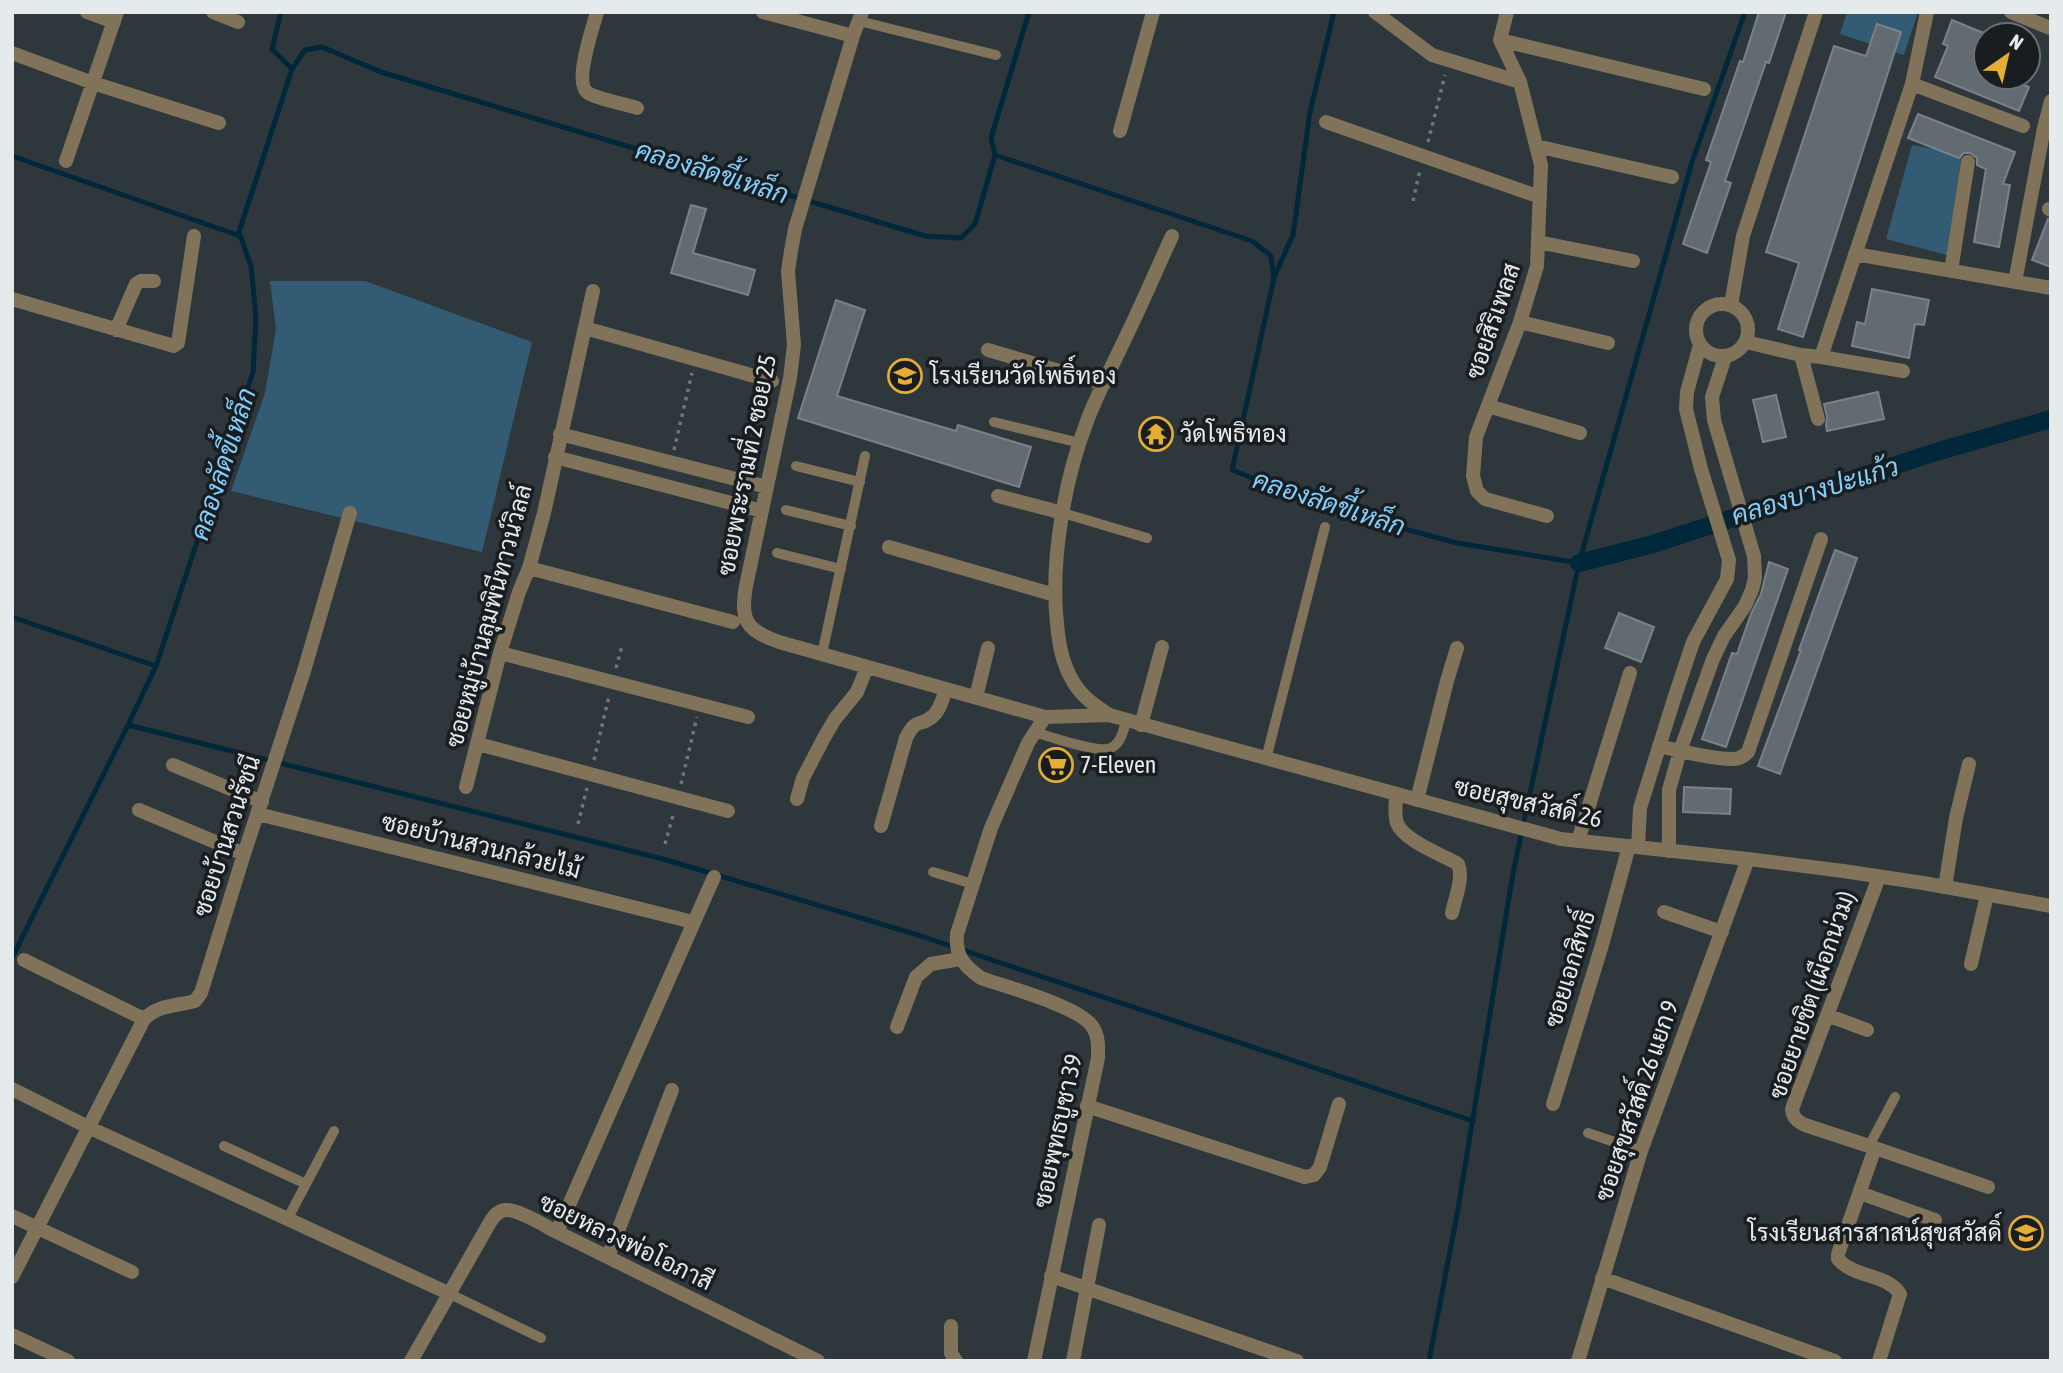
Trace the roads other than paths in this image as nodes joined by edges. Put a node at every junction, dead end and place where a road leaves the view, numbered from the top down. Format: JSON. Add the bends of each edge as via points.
{"nodes":[{"id":1,"x":87,"y":12,"type":"edge"},
{"id":2,"x":213,"y":12,"type":"edge"},
{"id":3,"x":597,"y":12,"type":"edge"},
{"id":4,"x":763,"y":12,"type":"edge"},
{"id":5,"x":1153,"y":12,"type":"edge"},
{"id":6,"x":1376,"y":12,"type":"edge"},
{"id":7,"x":1507,"y":12,"type":"edge"},
{"id":8,"x":1816,"y":12,"type":"edge"},
{"id":9,"x":1927,"y":12,"type":"edge"},
{"id":10,"x":2011,"y":12,"type":"edge"},
{"id":11,"x":116,"y":17,"type":"edge"},
{"id":12,"x":797,"y":17,"type":"edge"},
{"id":13,"x":860,"y":17,"type":"edge"},
{"id":14,"x":238,"y":22,"type":"dead end"},
{"id":15,"x":2050,"y":28,"type":"edge"},
{"id":16,"x":853,"y":36,"type":"junction"},
{"id":17,"x":1500,"y":40,"type":"junction"},
{"id":18,"x":12,"y":53,"type":"edge"},
{"id":19,"x":996,"y":55,"type":"dead end"},
{"id":20,"x":1520,"y":82,"type":"junction"},
{"id":21,"x":93,"y":83,"type":"junction"},
{"id":22,"x":1912,"y":84,"type":"junction"},
{"id":23,"x":1704,"y":89,"type":"dead end"},
{"id":24,"x":2051,"y":101,"type":"edge"},
{"id":25,"x":637,"y":108,"type":"dead end"},
{"id":26,"x":1326,"y":122,"type":"dead end"},
{"id":27,"x":219,"y":123,"type":"dead end"},
{"id":28,"x":2023,"y":125,"type":"dead end"},
{"id":29,"x":1120,"y":131,"type":"dead end"},
{"id":30,"x":1536,"y":146,"type":"junction"},
{"id":31,"x":66,"y":161,"type":"dead end"},
{"id":32,"x":1968,"y":162,"type":"dead end"},
{"id":33,"x":1672,"y":177,"type":"dead end"},
{"id":34,"x":1540,"y":197,"type":"junction"},
{"id":35,"x":194,"y":236,"type":"dead end"},
{"id":36,"x":1172,"y":236,"type":"dead end"},
{"id":37,"x":1538,"y":242,"type":"junction"},
{"id":38,"x":1855,"y":254,"type":"junction"},
{"id":39,"x":1633,"y":261,"type":"dead end"},
{"id":40,"x":1951,"y":271,"type":"junction"},
{"id":41,"x":154,"y":281,"type":"dead end"},
{"id":42,"x":2015,"y":282,"type":"junction"},
{"id":43,"x":2051,"y":288,"type":"edge"},
{"id":44,"x":593,"y":291,"type":"dead end"},
{"id":45,"x":12,"y":299,"type":"edge"},
{"id":46,"x":1731,"y":305,"type":"junction"},
{"id":47,"x":1520,"y":322,"type":"junction"},
{"id":48,"x":585,"y":328,"type":"junction"},
{"id":49,"x":116,"y":330,"type":"junction"},
{"id":50,"x":1746,"y":342,"type":"junction"},
{"id":51,"x":1608,"y":343,"type":"dead end"},
{"id":52,"x":1699,"y":345,"type":"junction"},
{"id":53,"x":988,"y":350,"type":"dead end"},
{"id":54,"x":1801,"y":355,"type":"junction"},
{"id":55,"x":1725,"y":357,"type":"junction"},
{"id":56,"x":1821,"y":357,"type":"junction"},
{"id":57,"x":1903,"y":371,"type":"dead end"},
{"id":58,"x":772,"y":381,"type":"dead end"},
{"id":59,"x":1104,"y":384,"type":"junction"},
{"id":60,"x":1488,"y":407,"type":"junction"},
{"id":61,"x":1818,"y":419,"type":"dead end"},
{"id":62,"x":994,"y":422,"type":"dead end"},
{"id":63,"x":1580,"y":433,"type":"dead end"},
{"id":64,"x":560,"y":434,"type":"junction"},
{"id":65,"x":1080,"y":443,"type":"junction"},
{"id":66,"x":865,"y":456,"type":"dead end"},
{"id":67,"x":555,"y":457,"type":"junction"},
{"id":68,"x":671,"y":463,"type":"junction"},
{"id":69,"x":796,"y":466,"type":"dead end"},
{"id":70,"x":860,"y":482,"type":"junction"},
{"id":71,"x":665,"y":486,"type":"junction"},
{"id":72,"x":767,"y":487,"type":"junction"},
{"id":73,"x":998,"y":496,"type":"dead end"},
{"id":74,"x":786,"y":510,"type":"dead end"},
{"id":75,"x":762,"y":511,"type":"junction"},
{"id":76,"x":350,"y":513,"type":"dead end"},
{"id":77,"x":1063,"y":513,"type":"junction"},
{"id":78,"x":1547,"y":516,"type":"dead end"},
{"id":79,"x":851,"y":526,"type":"junction"},
{"id":80,"x":1325,"y":527,"type":"dead end"},
{"id":81,"x":1147,"y":538,"type":"dead end"},
{"id":82,"x":1821,"y":539,"type":"dead end"},
{"id":83,"x":889,"y":547,"type":"dead end"},
{"id":84,"x":776,"y":553,"type":"dead end"},
{"id":85,"x":529,"y":568,"type":"junction"},
{"id":86,"x":841,"y":569,"type":"junction"},
{"id":87,"x":1055,"y":595,"type":"junction"},
{"id":88,"x":733,"y":622,"type":"dead end"},
{"id":89,"x":1162,"y":647,"type":"dead end"},
{"id":90,"x":988,"y":648,"type":"dead end"},
{"id":91,"x":1457,"y":648,"type":"dead end"},
{"id":92,"x":500,"y":653,"type":"junction"},
{"id":93,"x":822,"y":654,"type":"junction"},
{"id":94,"x":867,"y":667,"type":"junction"},
{"id":95,"x":1630,"y":673,"type":"dead end"},
{"id":96,"x":946,"y":689,"type":"junction"},
{"id":97,"x":976,"y":697,"type":"junction"},
{"id":98,"x":1109,"y":715,"type":"junction"},
{"id":99,"x":748,"y":717,"type":"dead end"},
{"id":100,"x":1045,"y":717,"type":"junction"},
{"id":101,"x":1133,"y":722,"type":"junction"},
{"id":102,"x":1034,"y":732,"type":"junction"},
{"id":103,"x":478,"y":744,"type":"junction"},
{"id":104,"x":1658,"y":746,"type":"junction"},
{"id":105,"x":1680,"y":751,"type":"junction"},
{"id":106,"x":1266,"y":759,"type":"junction"},
{"id":107,"x":1969,"y":764,"type":"dead end"},
{"id":108,"x":173,"y":765,"type":"dead end"},
{"id":109,"x":466,"y":787,"type":"dead end"},
{"id":110,"x":1396,"y":795,"type":"junction"},
{"id":111,"x":797,"y":799,"type":"dead end"},
{"id":112,"x":1417,"y":800,"type":"junction"},
{"id":113,"x":260,"y":808,"type":"junction"},
{"id":114,"x":139,"y":810,"type":"dead end"},
{"id":115,"x":728,"y":811,"type":"dead end"},
{"id":116,"x":881,"y":826,"type":"dead end"},
{"id":117,"x":1578,"y":841,"type":"junction"},
{"id":118,"x":1634,"y":847,"type":"junction"},
{"id":119,"x":1669,"y":851,"type":"junction"},
{"id":120,"x":244,"y":854,"type":"junction"},
{"id":121,"x":1748,"y":859,"type":"junction"},
{"id":122,"x":933,"y":872,"type":"dead end"},
{"id":123,"x":714,"y":877,"type":"dead end"},
{"id":124,"x":1879,"y":877,"type":"junction"},
{"id":125,"x":972,"y":884,"type":"junction"},
{"id":126,"x":1945,"y":887,"type":"junction"},
{"id":127,"x":1987,"y":895,"type":"junction"},
{"id":128,"x":2051,"y":906,"type":"edge"},
{"id":129,"x":1664,"y":912,"type":"dead end"},
{"id":130,"x":1452,"y":913,"type":"dead end"},
{"id":131,"x":693,"y":922,"type":"junction"},
{"id":132,"x":1722,"y":932,"type":"junction"},
{"id":133,"x":960,"y":959,"type":"junction"},
{"id":134,"x":24,"y":960,"type":"dead end"},
{"id":135,"x":1972,"y":964,"type":"dead end"},
{"id":136,"x":1826,"y":1016,"type":"junction"},
{"id":137,"x":144,"y":1019,"type":"junction"},
{"id":138,"x":897,"y":1027,"type":"dead end"},
{"id":139,"x":1867,"y":1030,"type":"dead end"},
{"id":140,"x":12,"y":1089,"type":"edge"},
{"id":141,"x":672,"y":1090,"type":"dead end"},
{"id":142,"x":1895,"y":1097,"type":"dead end"},
{"id":143,"x":1339,"y":1104,"type":"dead end"},
{"id":144,"x":1553,"y":1104,"type":"dead end"},
{"id":145,"x":1087,"y":1106,"type":"junction"},
{"id":146,"x":88,"y":1128,"type":"junction"},
{"id":147,"x":334,"y":1131,"type":"dead end"},
{"id":148,"x":1588,"y":1133,"type":"dead end"},
{"id":149,"x":224,"y":1146,"type":"dead end"},
{"id":150,"x":1872,"y":1147,"type":"junction"},
{"id":151,"x":1641,"y":1151,"type":"junction"},
{"id":152,"x":306,"y":1184,"type":"junction"},
{"id":153,"x":1988,"y":1187,"type":"dead end"},
{"id":154,"x":1860,"y":1193,"type":"junction"},
{"id":155,"x":12,"y":1216,"type":"edge"},
{"id":156,"x":288,"y":1218,"type":"junction"},
{"id":157,"x":1934,"y":1220,"type":"dead end"},
{"id":158,"x":1098,"y":1225,"type":"dead end"},
{"id":159,"x":36,"y":1227,"type":"junction"},
{"id":160,"x":557,"y":1232,"type":"junction"},
{"id":161,"x":608,"y":1257,"type":"junction"},
{"id":162,"x":132,"y":1272,"type":"dead end"},
{"id":163,"x":1051,"y":1276,"type":"junction"},
{"id":164,"x":12,"y":1277,"type":"edge"},
{"id":165,"x":1602,"y":1279,"type":"junction"},
{"id":166,"x":1088,"y":1288,"type":"junction"},
{"id":167,"x":448,"y":1293,"type":"junction"},
{"id":168,"x":951,"y":1326,"type":"dead end"},
{"id":169,"x":12,"y":1335,"type":"edge"},
{"id":170,"x":541,"y":1338,"type":"dead end"},
{"id":171,"x":68,"y":1361,"type":"edge"},
{"id":172,"x":411,"y":1361,"type":"edge"},
{"id":173,"x":818,"y":1361,"type":"edge"},
{"id":174,"x":956,"y":1361,"type":"edge"},
{"id":175,"x":1034,"y":1361,"type":"edge"},
{"id":176,"x":1073,"y":1361,"type":"edge"},
{"id":177,"x":1297,"y":1361,"type":"edge"},
{"id":178,"x":1578,"y":1361,"type":"edge"},
{"id":179,"x":1835,"y":1361,"type":"edge"},
{"id":180,"x":1880,"y":1361,"type":"edge"}],
"edges":[{"from":1,"to":11,"type":"street"},
{"from":2,"to":14,"type":"street"},
{"from":3,"to":25,"type":"street","via":[[583,66],[583,86],[589,94]]},
{"from":4,"to":12,"type":"street"},
{"from":5,"to":29,"type":"street"},
{"from":6,"to":20,"type":"street","via":[[1432,55]]},
{"from":7,"to":17,"type":"street"},
{"from":8,"to":46,"type":"street","via":[[1743,236]]},
{"from":9,"to":22,"type":"street"},
{"from":10,"to":15,"type":"street"},
{"from":11,"to":21,"type":"street"},
{"from":12,"to":16,"type":"street"},
{"from":13,"to":16,"type":"street","name":"ซอยพระรามที่ 2 ซอย 25"},
{"from":13,"to":19,"type":"lane"},
{"from":16,"to":72,"type":"street","name":"ซอยพระรามที่ 2 ซอย 25","via":[[795,229],[788,271],[794,345]]},
{"from":17,"to":20,"type":"street","name":"ซอยสิริเพลส"},
{"from":17,"to":23,"type":"street"},
{"from":18,"to":21,"type":"street"},
{"from":20,"to":30,"type":"street","name":"ซอยสิริเพลส"},
{"from":21,"to":27,"type":"street"},
{"from":21,"to":31,"type":"street"},
{"from":22,"to":28,"type":"street"},
{"from":22,"to":38,"type":"street"},
{"from":24,"to":42,"type":"street"},
{"from":26,"to":34,"type":"street"},
{"from":30,"to":33,"type":"street"},
{"from":30,"to":34,"type":"street","name":"ซอยสิริเพลส"},
{"from":32,"to":40,"type":"street"},
{"from":34,"to":37,"type":"street","name":"ซอยสิริเพลส"},
{"from":35,"to":49,"type":"street","via":[[177,343],[174,346]]},
{"from":36,"to":59,"type":"street"},
{"from":37,"to":39,"type":"street"},
{"from":37,"to":47,"type":"street","name":"ซอยสิริเพลส","via":[[1537,266]]},
{"from":38,"to":40,"type":"street"},
{"from":38,"to":56,"type":"street"},
{"from":40,"to":42,"type":"street"},
{"from":41,"to":49,"type":"street","via":[[136,284]]},
{"from":42,"to":43,"type":"street"},
{"from":44,"to":48,"type":"street","name":"ซอยหมู่บ้านลุมพินีทาวน์วิลล์"},
{"from":45,"to":49,"type":"street"},
{"from":46,"to":50,"type":"street","via":[[1745,316]]},
{"from":46,"to":52,"type":"street","via":[[1709,307],[1701,314],[1696,324]]},
{"from":47,"to":51,"type":"street"},
{"from":47,"to":60,"type":"street","name":"ซอยสิริเพลส"},
{"from":48,"to":58,"type":"street"},
{"from":48,"to":64,"type":"street","name":"ซอยหมู่บ้านลุมพินีทาวน์วิลล์"},
{"from":50,"to":54,"type":"street"},
{"from":50,"to":55,"type":"street","via":[[1734,355]]},
{"from":52,"to":55,"type":"street"},
{"from":52,"to":104,"type":"street","name":"ซอยเอกสิทธิ์","via":[[1686,408],[1730,559],[1727,579],[1693,642]]},
{"from":53,"to":59,"type":"street"},
{"from":54,"to":56,"type":"street"},
{"from":54,"to":61,"type":"street"},
{"from":55,"to":105,"type":"street","via":[[1712,397],[1714,420],[1754,556],[1755,578],[1745,607],[1713,659]]},
{"from":56,"to":57,"type":"street"},
{"from":59,"to":65,"type":"street"},
{"from":60,"to":63,"type":"street"},
{"from":60,"to":78,"type":"street","name":"ซอยสิริเพลส","via":[[1476,438],[1473,476],[1477,491],[1485,499]]},
{"from":62,"to":65,"type":"lane"},
{"from":64,"to":67,"type":"street","name":"ซอยหมู่บ้านลุมพินีทาวน์วิลล์"},
{"from":64,"to":68,"type":"street"},
{"from":65,"to":77,"type":"street"},
{"from":66,"to":70,"type":"lane"},
{"from":67,"to":71,"type":"street","name":"ซอยหมู่บ้านลุมพินีทาวน์วิลล์"},
{"from":67,"to":85,"type":"street","name":"ซอยหมู่บ้านลุมพินีทาวน์วิลล์"},
{"from":68,"to":71,"type":"street"},
{"from":68,"to":72,"type":"street"},
{"from":69,"to":70,"type":"lane"},
{"from":70,"to":79,"type":"lane"},
{"from":71,"to":75,"type":"street","name":"ซอยหมู่บ้านลุมพินีทาวน์วิลล์"},
{"from":72,"to":75,"type":"street","name":"ซอยพระรามที่ 2 ซอย 25"},
{"from":73,"to":77,"type":"street"},
{"from":74,"to":79,"type":"lane"},
{"from":75,"to":93,"type":"street","name":"ซอยพระรามที่ 2 ซอย 25","via":[[744,616],[767,638]]},
{"from":76,"to":113,"type":"street","name":"ซอยบ้านสวนรัชนี"},
{"from":77,"to":81,"type":"lane"},
{"from":77,"to":87,"type":"street"},
{"from":79,"to":86,"type":"lane"},
{"from":80,"to":106,"type":"lane"},
{"from":82,"to":105,"type":"street","via":[[1748,751],[1743,758],[1733,759]]},
{"from":83,"to":87,"type":"street"},
{"from":84,"to":86,"type":"lane"},
{"from":85,"to":88,"type":"street"},
{"from":85,"to":92,"type":"street","name":"ซอยหมู่บ้านลุมพินีทาวน์วิลล์"},
{"from":86,"to":93,"type":"lane"},
{"from":87,"to":98,"type":"street","via":[[1062,660],[1084,696]]},
{"from":89,"to":101,"type":"street"},
{"from":90,"to":97,"type":"street"},
{"from":91,"to":112,"type":"street"},
{"from":92,"to":99,"type":"street"},
{"from":92,"to":103,"type":"street","name":"ซอยหมู่บ้านลุมพินีทาวน์วิลล์"},
{"from":93,"to":94,"type":"street","name":"ซอยพระรามที่ 2 ซอย 25"},
{"from":94,"to":96,"type":"street","name":"ซอยพระรามที่ 2 ซอย 25"},
{"from":94,"to":111,"type":"street","via":[[803,778]]},
{"from":95,"to":117,"type":"street"},
{"from":96,"to":97,"type":"street","name":"ซอยพระรามที่ 2 ซอย 25"},
{"from":96,"to":116,"type":"street","via":[[935,715],[911,727]]},
{"from":97,"to":100,"type":"street","name":"ซอยพระรามที่ 2 ซอย 25"},
{"from":98,"to":100,"type":"street","name":"ซอยสุขสวัสดิ์ 26"},
{"from":98,"to":101,"type":"street","name":"ซอยสุขสวัสดิ์ 26"},
{"from":100,"to":102,"type":"street"},
{"from":101,"to":102,"type":"lane","via":[[1112,748],[1100,751]]},
{"from":101,"to":106,"type":"street","name":"ซอยสุขสวัสดิ์ 26"},
{"from":102,"to":125,"type":"street","via":[[991,828]]},
{"from":103,"to":109,"type":"street","name":"ซอยหมู่บ้านลุมพินีทาวน์วิลล์"},
{"from":103,"to":115,"type":"street"},
{"from":104,"to":105,"type":"street"},
{"from":104,"to":118,"type":"street","name":"ซอยเอกสิทธิ์"},
{"from":105,"to":119,"type":"street","via":[[1669,790]]},
{"from":106,"to":110,"type":"street","name":"ซอยสุขสวัสดิ์ 26"},
{"from":107,"to":126,"type":"street"},
{"from":108,"to":113,"type":"street","name":"ซอยบ้านสวนกล้วยไม้"},
{"from":110,"to":112,"type":"street","name":"ซอยสุขสวัสดิ์ 26"},
{"from":110,"to":130,"type":"street","via":[[1398,826],[1460,868]]},
{"from":112,"to":117,"type":"street","name":"ซอยสุขสวัสดิ์ 26"},
{"from":113,"to":120,"type":"street","name":"ซอยบ้านสวนรัชนี"},
{"from":113,"to":131,"type":"street","name":"ซอยบ้านสวนกล้วยไม้"},
{"from":114,"to":120,"type":"street"},
{"from":117,"to":118,"type":"street","name":"ซอยสุขสวัสดิ์ 26"},
{"from":118,"to":119,"type":"street","name":"ซอยสุขสวัสดิ์ 26"},
{"from":118,"to":144,"type":"street","name":"ซอยเอกสิทธิ์"},
{"from":119,"to":121,"type":"street","name":"ซอยสุขสวัสดิ์ 26"},
{"from":120,"to":137,"type":"street","name":"ซอยบ้านสวนรัชนี","via":[[201,993],[195,1001],[160,1008]]},
{"from":121,"to":124,"type":"street","name":"ซอยสุขสวัสดิ์ 26"},
{"from":121,"to":132,"type":"street","name":"ซอยสุขสวัสดิ์ 26 แยก 9"},
{"from":122,"to":125,"type":"lane"},
{"from":123,"to":131,"type":"street"},
{"from":124,"to":126,"type":"street","name":"ซอยสุขสวัสดิ์ 26"},
{"from":124,"to":136,"type":"street","name":"ซอยยายชิต (เผือกน่วม)"},
{"from":125,"to":133,"type":"street","via":[[957,934]]},
{"from":126,"to":127,"type":"street","name":"ซอยสุขสวัสดิ์ 26"},
{"from":127,"to":128,"type":"street","name":"ซอยสุขสวัสดิ์ 26"},
{"from":127,"to":135,"type":"street"},
{"from":129,"to":132,"type":"street"},
{"from":131,"to":160,"type":"street"},
{"from":132,"to":151,"type":"street","name":"ซอยสุขสวัสดิ์ 26 แยก 9"},
{"from":133,"to":138,"type":"street","via":[[931,964],[916,977]]},
{"from":133,"to":145,"type":"street","name":"ซอยพุทธบูชา 39","via":[[981,978],[1065,1007],[1092,1026],[1099,1041],[1098,1058]]},
{"from":134,"to":137,"type":"street"},
{"from":136,"to":139,"type":"street"},
{"from":136,"to":150,"type":"street","name":"ซอยยายชิต (เผือกน่วม)","via":[[1793,1115],[1804,1125]]},
{"from":137,"to":146,"type":"street"},
{"from":140,"to":146,"type":"street"},
{"from":141,"to":161,"type":"street"},
{"from":142,"to":150,"type":"lane"},
{"from":143,"to":145,"type":"street","via":[[1320,1167],[1305,1177]]},
{"from":145,"to":163,"type":"street","name":"ซอยพุทธบูชา 39"},
{"from":146,"to":156,"type":"street"},
{"from":146,"to":159,"type":"street"},
{"from":147,"to":152,"type":"lane"},
{"from":148,"to":151,"type":"lane"},
{"from":149,"to":152,"type":"lane"},
{"from":150,"to":153,"type":"street"},
{"from":150,"to":154,"type":"street"},
{"from":151,"to":165,"type":"street","name":"ซอยสุขสวัสดิ์ 26 แยก 9"},
{"from":152,"to":156,"type":"lane"},
{"from":154,"to":157,"type":"street"},
{"from":154,"to":180,"type":"street","via":[[1838,1259],[1848,1268],[1895,1287],[1900,1294]]},
{"from":155,"to":159,"type":"street"},
{"from":156,"to":167,"type":"street"},
{"from":158,"to":166,"type":"street"},
{"from":159,"to":162,"type":"street"},
{"from":159,"to":164,"type":"street"},
{"from":160,"to":161,"type":"street","name":"ซอยหลวงพ่อโอภาสี"},
{"from":160,"to":167,"type":"street","name":"ซอยหลวงพ่อโอภาสี","via":[[514,1212],[496,1213]]},
{"from":161,"to":173,"type":"street","name":"ซอยหลวงพ่อโอภาสี"},
{"from":163,"to":166,"type":"street"},
{"from":163,"to":175,"type":"street","name":"ซอยพุทธบูชา 39"},
{"from":165,"to":178,"type":"street","name":"ซอยสุขสวัสดิ์ 26 แยก 9"},
{"from":165,"to":179,"type":"street"},
{"from":166,"to":176,"type":"street"},
{"from":166,"to":177,"type":"street"},
{"from":167,"to":170,"type":"lane"},
{"from":167,"to":172,"type":"street"},
{"from":168,"to":174,"type":"street","via":[[951,1353]]},
{"from":169,"to":171,"type":"street"}]}
